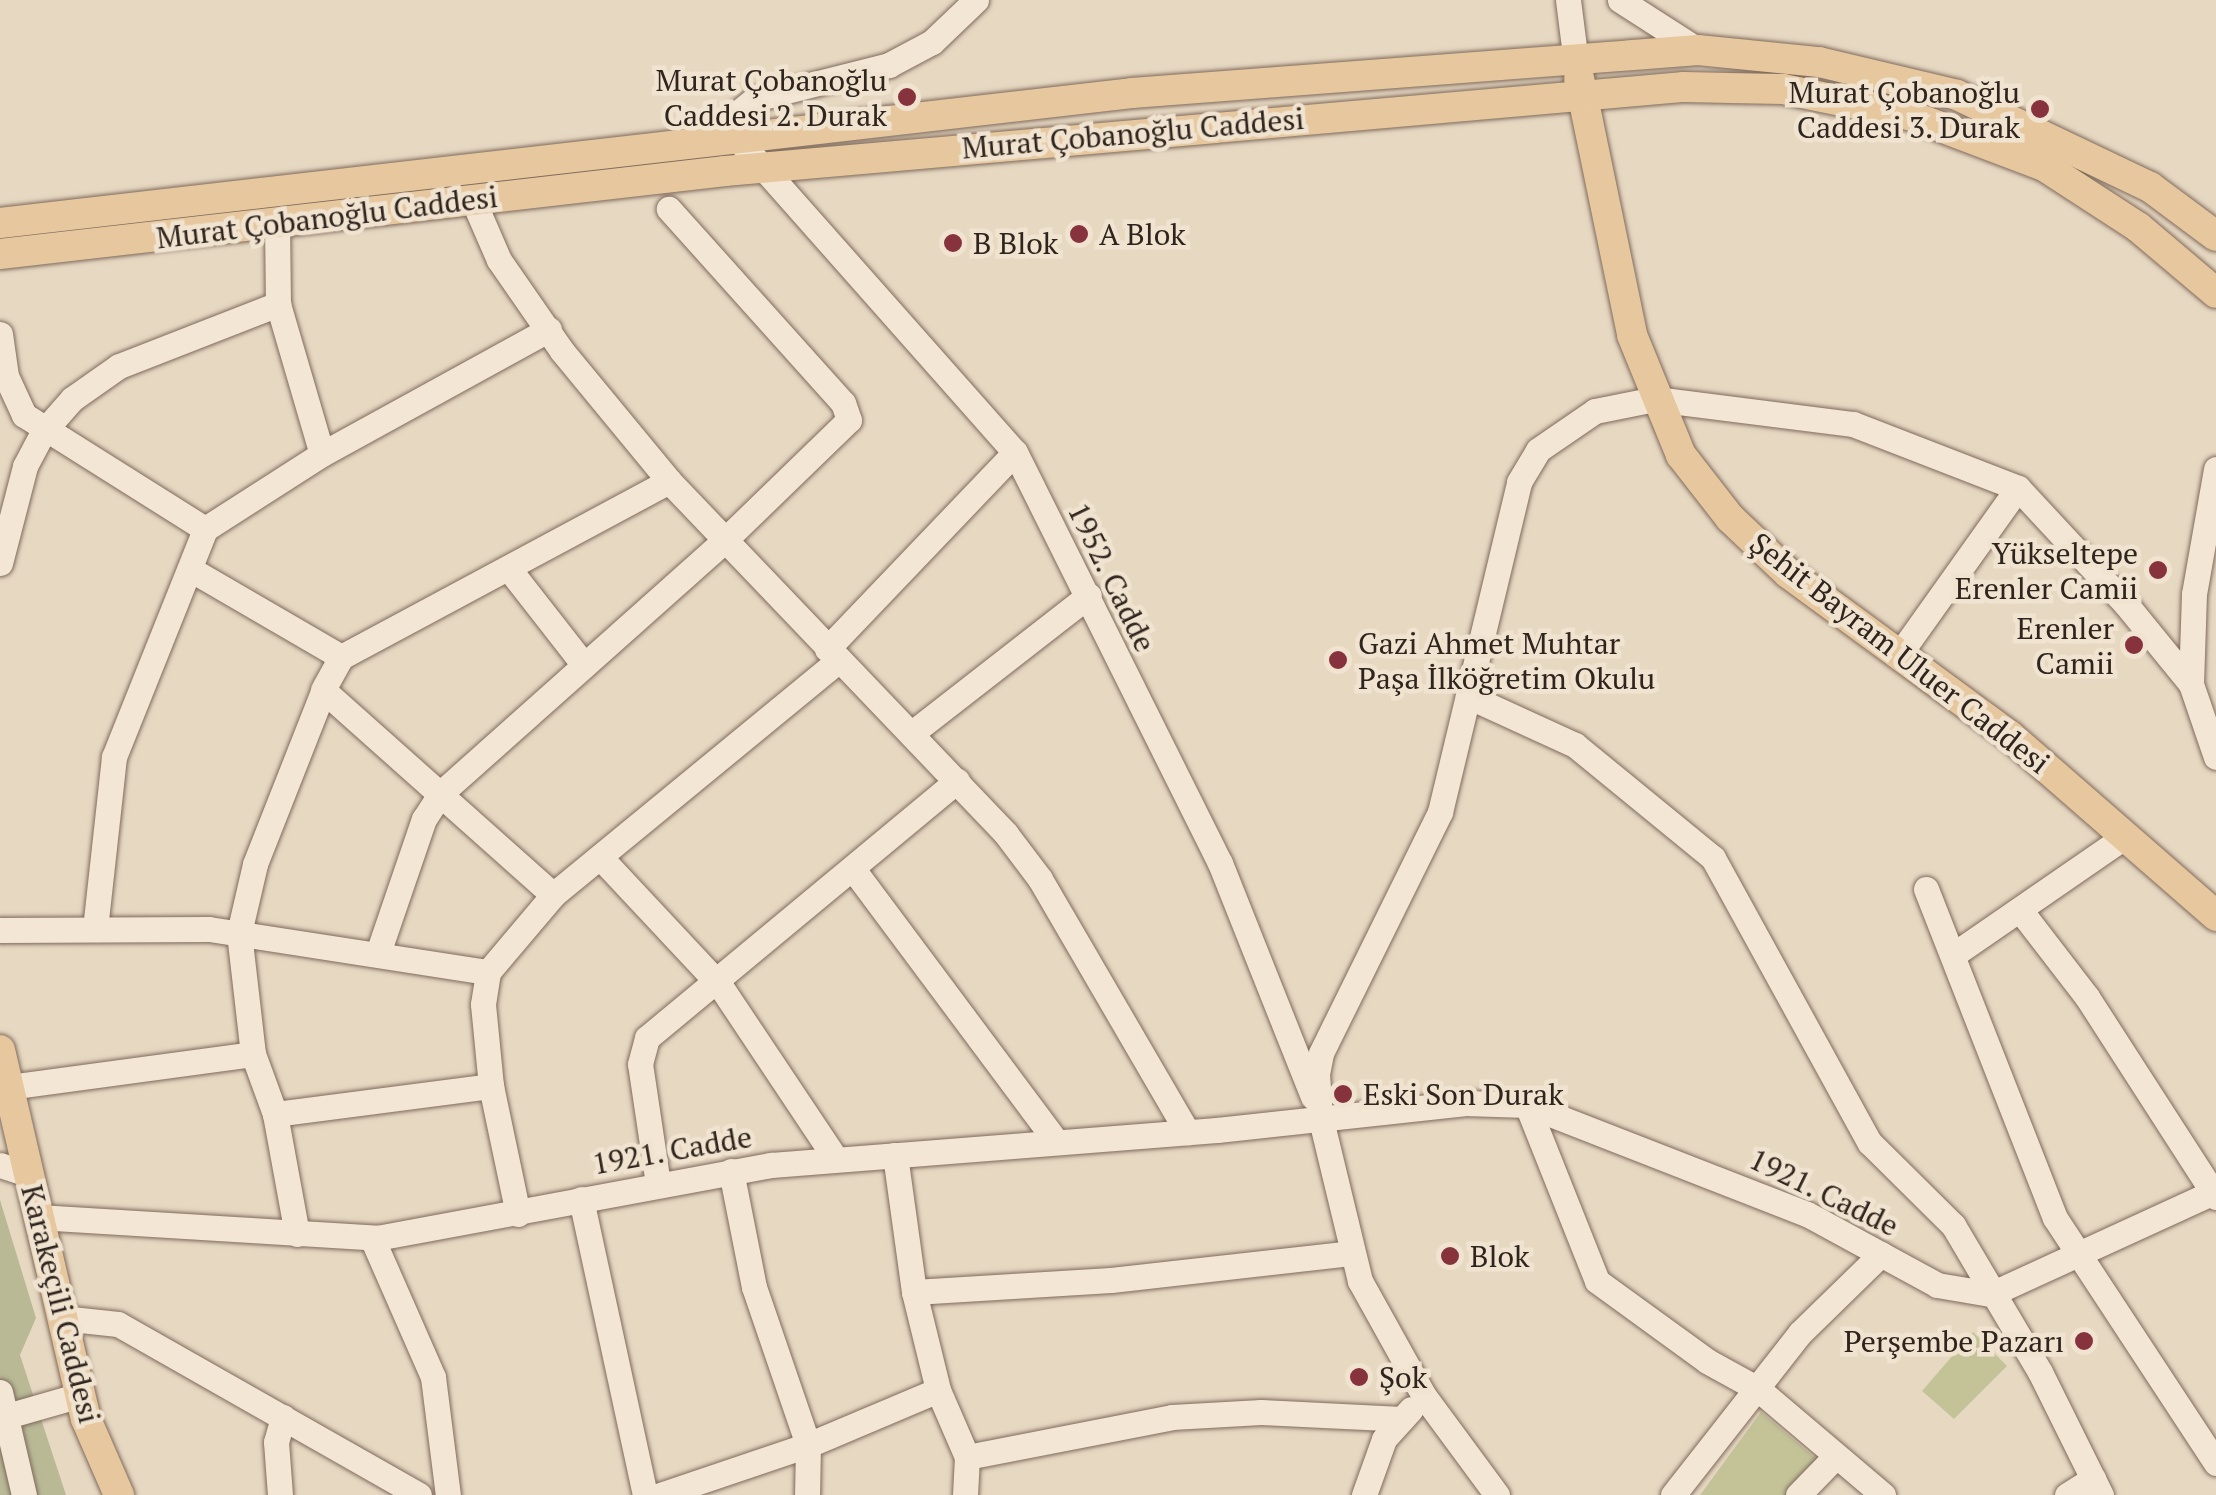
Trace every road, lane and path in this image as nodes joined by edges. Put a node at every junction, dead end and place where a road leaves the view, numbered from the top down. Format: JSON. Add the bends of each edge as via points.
{"nodes":[{"id":1,"x":1568,"y":0,"type":"edge"},
{"id":2,"x":1620,"y":0,"type":"edge"},
{"id":3,"x":970,"y":2,"type":"edge"},
{"id":4,"x":1698,"y":50,"type":"junction"},
{"id":5,"x":1575,"y":56,"type":"junction"},
{"id":6,"x":1582,"y":94,"type":"junction"},
{"id":7,"x":734,"y":136,"type":"junction"},
{"id":8,"x":760,"y":168,"type":"junction"},
{"id":9,"x":473,"y":200,"type":"junction"},
{"id":10,"x":669,"y":210,"type":"dead end"},
{"id":11,"x":0,"y":223,"type":"edge"},
{"id":12,"x":277,"y":223,"type":"junction"},
{"id":13,"x":2216,"y":236,"type":"edge"},
{"id":14,"x":0,"y":254,"type":"edge"},
{"id":15,"x":2216,"y":293,"type":"edge"},
{"id":16,"x":278,"y":304,"type":"junction"},
{"id":17,"x":548,"y":329,"type":"junction"},
{"id":18,"x":0,"y":334,"type":"edge"},
{"id":19,"x":1655,"y":399,"type":"junction"},
{"id":20,"x":42,"y":432,"type":"junction"},
{"id":21,"x":1014,"y":452,"type":"junction"},
{"id":22,"x":322,"y":454,"type":"junction"},
{"id":23,"x":2216,"y":469,"type":"edge"},
{"id":24,"x":669,"y":481,"type":"junction"},
{"id":25,"x":2018,"y":488,"type":"junction"},
{"id":26,"x":6,"y":520,"type":"edge"},
{"id":27,"x":205,"y":529,"type":"junction"},
{"id":28,"x":726,"y":539,"type":"junction"},
{"id":29,"x":0,"y":563,"type":"edge"},
{"id":30,"x":190,"y":568,"type":"junction"},
{"id":31,"x":508,"y":569,"type":"junction"},
{"id":32,"x":2216,"y":570,"type":"edge"},
{"id":33,"x":2194,"y":594,"type":"junction"},
{"id":34,"x":1088,"y":595,"type":"junction"},
{"id":35,"x":833,"y":655,"type":"junction"},
{"id":36,"x":1898,"y":656,"type":"junction"},
{"id":37,"x":342,"y":657,"type":"junction"},
{"id":38,"x":584,"y":665,"type":"junction"},
{"id":39,"x":2190,"y":684,"type":"junction"},
{"id":40,"x":324,"y":690,"type":"junction"},
{"id":41,"x":1468,"y":696,"type":"junction"},
{"id":42,"x":912,"y":733,"type":"junction"},
{"id":43,"x":2216,"y":757,"type":"edge"},
{"id":44,"x":957,"y":781,"type":"junction"},
{"id":45,"x":440,"y":793,"type":"junction"},
{"id":46,"x":2127,"y":835,"type":"junction"},
{"id":47,"x":600,"y":857,"type":"junction"},
{"id":48,"x":853,"y":869,"type":"junction"},
{"id":49,"x":1926,"y":889,"type":"dead end"},
{"id":50,"x":552,"y":896,"type":"junction"},
{"id":51,"x":2020,"y":910,"type":"junction"},
{"id":52,"x":2216,"y":916,"type":"edge"},
{"id":53,"x":95,"y":929,"type":"junction"},
{"id":54,"x":0,"y":930,"type":"edge"},
{"id":55,"x":239,"y":933,"type":"junction"},
{"id":56,"x":378,"y":953,"type":"junction"},
{"id":57,"x":1953,"y":954,"type":"junction"},
{"id":58,"x":488,"y":972,"type":"junction"},
{"id":59,"x":719,"y":984,"type":"junction"},
{"id":60,"x":0,"y":1050,"type":"edge"},
{"id":61,"x":253,"y":1054,"type":"junction"},
{"id":62,"x":491,"y":1086,"type":"junction"},
{"id":63,"x":8,"y":1088,"type":"junction"},
{"id":64,"x":1527,"y":1105,"type":"junction"},
{"id":65,"x":275,"y":1114,"type":"junction"},
{"id":66,"x":1320,"y":1116,"type":"junction"},
{"id":67,"x":1186,"y":1132,"type":"junction"},
{"id":68,"x":1056,"y":1142,"type":"junction"},
{"id":69,"x":895,"y":1155,"type":"junction"},
{"id":70,"x":835,"y":1158,"type":"junction"},
{"id":71,"x":14,"y":1170,"type":"edge"},
{"id":72,"x":732,"y":1172,"type":"junction"},
{"id":73,"x":658,"y":1184,"type":"junction"},
{"id":74,"x":2215,"y":1194,"type":"edge"},
{"id":75,"x":581,"y":1200,"type":"junction"},
{"id":76,"x":518,"y":1214,"type":"junction"},
{"id":77,"x":38,"y":1216,"type":"junction"},
{"id":78,"x":297,"y":1234,"type":"junction"},
{"id":79,"x":372,"y":1238,"type":"junction"},
{"id":80,"x":1350,"y":1253,"type":"junction"},
{"id":81,"x":1881,"y":1254,"type":"junction"},
{"id":82,"x":2074,"y":1256,"type":"junction"},
{"id":83,"x":914,"y":1292,"type":"junction"},
{"id":84,"x":1991,"y":1294,"type":"junction"},
{"id":85,"x":62,"y":1318,"type":"junction"},
{"id":86,"x":1758,"y":1389,"type":"junction"},
{"id":87,"x":938,"y":1390,"type":"junction"},
{"id":88,"x":80,"y":1396,"type":"junction"},
{"id":89,"x":1424,"y":1396,"type":"junction"},
{"id":90,"x":2,"y":1409,"type":"edge"},
{"id":91,"x":283,"y":1417,"type":"junction"},
{"id":92,"x":1402,"y":1419,"type":"junction"},
{"id":93,"x":808,"y":1445,"type":"junction"},
{"id":94,"x":967,"y":1457,"type":"junction"},
{"id":95,"x":1835,"y":1457,"type":"junction"},
{"id":96,"x":2216,"y":1463,"type":"edge"},
{"id":97,"x":2097,"y":1487,"type":"edge"},
{"id":98,"x":24,"y":1495,"type":"edge"},
{"id":99,"x":119,"y":1495,"type":"edge"},
{"id":100,"x":280,"y":1495,"type":"edge"},
{"id":101,"x":419,"y":1495,"type":"edge"},
{"id":102,"x":448,"y":1495,"type":"edge"},
{"id":103,"x":644,"y":1495,"type":"edge"},
{"id":104,"x":660,"y":1495,"type":"edge"},
{"id":105,"x":807,"y":1495,"type":"edge"},
{"id":106,"x":966,"y":1495,"type":"edge"},
{"id":107,"x":1364,"y":1495,"type":"edge"},
{"id":108,"x":1497,"y":1495,"type":"edge"},
{"id":109,"x":1673,"y":1495,"type":"edge"},
{"id":110,"x":1798,"y":1495,"type":"edge"},
{"id":111,"x":1884,"y":1495,"type":"edge"},
{"id":112,"x":2066,"y":1495,"type":"edge"}],
"edges":[{"from":1,"to":5,"type":"street"},
{"from":2,"to":4,"type":"street"},
{"from":3,"to":7,"type":"street","via":[[932,42],[889,64],[755,99],[734,116]]},
{"from":4,"to":5,"type":"main road","name":"Murat Çobanoğlu Caddesi"},
{"from":4,"to":13,"type":"main road","name":"Murat Çobanoğlu Caddesi","via":[[1819,62],[1956,96],[2150,187]]},
{"from":5,"to":6,"type":"main road","name":"Şehit Bayram Uluer Caddesi"},
{"from":5,"to":7,"type":"main road","name":"Murat Çobanoğlu Caddesi"},
{"from":6,"to":8,"type":"main road","name":"Murat Çobanoğlu Caddesi"},
{"from":6,"to":15,"type":"main road","name":"Murat Çobanoğlu Caddesi","via":[[1782,89],[1909,115],[2044,166],[2138,226]]},
{"from":6,"to":19,"type":"main road","name":"Şehit Bayram Uluer Caddesi","via":[[1632,335]]},
{"from":7,"to":8,"type":"street","name":"1952. Cadde"},
{"from":7,"to":11,"type":"main road","name":"Murat Çobanoğlu Caddesi"},
{"from":8,"to":9,"type":"main road","name":"Murat Çobanoğlu Caddesi"},
{"from":8,"to":21,"type":"street","name":"1952. Cadde"},
{"from":9,"to":12,"type":"main road","name":"Murat Çobanoğlu Caddesi"},
{"from":9,"to":17,"type":"street","via":[[499,260]]},
{"from":10,"to":28,"type":"street","via":[[844,403],[849,420]]},
{"from":12,"to":14,"type":"main road","name":"Murat Çobanoğlu Caddesi"},
{"from":12,"to":16,"type":"street"},
{"from":16,"to":20,"type":"street","via":[[119,366],[72,399]]},
{"from":16,"to":22,"type":"street"},
{"from":17,"to":22,"type":"street"},
{"from":17,"to":24,"type":"street"},
{"from":18,"to":20,"type":"street","via":[[14,399]]},
{"from":19,"to":25,"type":"street","via":[[1853,424]]},
{"from":19,"to":36,"type":"main road","name":"Şehit Bayram Uluer Caddesi","via":[[1681,455],[1730,518],[1788,573]]},
{"from":19,"to":41,"type":"street","via":[[1595,411],[1538,450],[1520,482]]},
{"from":20,"to":26,"type":"street"},
{"from":20,"to":27,"type":"street"},
{"from":21,"to":34,"type":"street","name":"1952. Cadde"},
{"from":21,"to":35,"type":"street"},
{"from":22,"to":27,"type":"street"},
{"from":23,"to":33,"type":"street"},
{"from":24,"to":28,"type":"street"},
{"from":24,"to":31,"type":"street"},
{"from":25,"to":36,"type":"street"},
{"from":25,"to":39,"type":"street","via":[[2126,602]]},
{"from":26,"to":29,"type":"street"},
{"from":27,"to":30,"type":"street"},
{"from":28,"to":35,"type":"street"},
{"from":28,"to":38,"type":"street"},
{"from":30,"to":37,"type":"street"},
{"from":30,"to":53,"type":"street","via":[[114,757]]},
{"from":31,"to":37,"type":"street"},
{"from":31,"to":38,"type":"street"},
{"from":32,"to":33,"type":"street"},
{"from":33,"to":39,"type":"street"},
{"from":34,"to":42,"type":"street"},
{"from":34,"to":66,"type":"street","name":"1952. Cadde","via":[[1220,863]]},
{"from":35,"to":42,"type":"street"},
{"from":35,"to":47,"type":"street"},
{"from":36,"to":46,"type":"main road","name":"Şehit Bayram Uluer Caddesi","via":[[2010,736]]},
{"from":37,"to":40,"type":"street"},
{"from":38,"to":45,"type":"street"},
{"from":39,"to":43,"type":"street"},
{"from":40,"to":45,"type":"street"},
{"from":40,"to":55,"type":"street","via":[[255,864]]},
{"from":41,"to":66,"type":"street","via":[[1440,812],[1321,1053]]},
{"from":41,"to":84,"type":"street","via":[[1575,746],[1713,858],[1870,1143],[1954,1226]]},
{"from":42,"to":44,"type":"street"},
{"from":44,"to":48,"type":"street"},
{"from":44,"to":67,"type":"street","via":[[1040,880]]},
{"from":45,"to":50,"type":"street"},
{"from":45,"to":56,"type":"street","via":[[424,819]]},
{"from":46,"to":51,"type":"street"},
{"from":46,"to":52,"type":"main road","name":"Şehit Bayram Uluer Caddesi"},
{"from":47,"to":50,"type":"street"},
{"from":47,"to":59,"type":"street"},
{"from":48,"to":59,"type":"street"},
{"from":48,"to":68,"type":"street"},
{"from":49,"to":57,"type":"street"},
{"from":50,"to":58,"type":"street"},
{"from":51,"to":57,"type":"street"},
{"from":51,"to":74,"type":"street","via":[[2086,997]]},
{"from":53,"to":54,"type":"street"},
{"from":53,"to":55,"type":"street"},
{"from":55,"to":56,"type":"street"},
{"from":55,"to":61,"type":"street"},
{"from":56,"to":58,"type":"street"},
{"from":57,"to":82,"type":"street"},
{"from":58,"to":62,"type":"street","via":[[483,1004]]},
{"from":59,"to":70,"type":"street"},
{"from":59,"to":73,"type":"street","via":[[647,1038],[640,1064]]},
{"from":60,"to":63,"type":"main road","name":"Karakeçili Caddesi"},
{"from":61,"to":63,"type":"street"},
{"from":61,"to":65,"type":"street"},
{"from":62,"to":65,"type":"street"},
{"from":62,"to":76,"type":"street"},
{"from":63,"to":71,"type":"main road","name":"Karakeçili Caddesi"},
{"from":64,"to":66,"type":"street","name":"1921. Cadde"},
{"from":64,"to":81,"type":"street","name":"1921. Cadde","via":[[1807,1214]]},
{"from":64,"to":86,"type":"street","via":[[1597,1281],[1707,1361]]},
{"from":65,"to":78,"type":"street"},
{"from":66,"to":67,"type":"street","name":"1921. Cadde"},
{"from":66,"to":80,"type":"street"},
{"from":67,"to":68,"type":"street","name":"1921. Cadde"},
{"from":68,"to":69,"type":"street","name":"1921. Cadde"},
{"from":69,"to":70,"type":"street","name":"1921. Cadde"},
{"from":69,"to":83,"type":"street"},
{"from":70,"to":72,"type":"street","name":"1921. Cadde"},
{"from":71,"to":77,"type":"main road","name":"Karakeçili Caddesi"},
{"from":72,"to":73,"type":"street","name":"1921. Cadde"},
{"from":72,"to":93,"type":"street","via":[[754,1287]]},
{"from":73,"to":75,"type":"street","name":"1921. Cadde"},
{"from":74,"to":82,"type":"street"},
{"from":75,"to":76,"type":"street","name":"1921. Cadde"},
{"from":75,"to":103,"type":"street"},
{"from":76,"to":79,"type":"street","name":"1921. Cadde"},
{"from":77,"to":78,"type":"street","name":"1921. Cadde"},
{"from":77,"to":85,"type":"main road","name":"Karakeçili Caddesi"},
{"from":78,"to":79,"type":"street","name":"1921. Cadde"},
{"from":79,"to":102,"type":"street","via":[[433,1377]]},
{"from":80,"to":83,"type":"street","via":[[1111,1280]]},
{"from":80,"to":89,"type":"street"},
{"from":81,"to":84,"type":"street","name":"1921. Cadde","via":[[1937,1285]]},
{"from":81,"to":86,"type":"street","via":[[1800,1334]]},
{"from":82,"to":84,"type":"street"},
{"from":82,"to":96,"type":"street"},
{"from":83,"to":87,"type":"street"},
{"from":84,"to":97,"type":"street","via":[[2040,1372]]},
{"from":85,"to":88,"type":"main road","name":"Karakeçili Caddesi"},
{"from":85,"to":91,"type":"street","via":[[118,1324]]},
{"from":86,"to":95,"type":"street"},
{"from":86,"to":109,"type":"street"},
{"from":87,"to":93,"type":"street"},
{"from":87,"to":94,"type":"street"},
{"from":88,"to":90,"type":"street"},
{"from":88,"to":99,"type":"main road","name":"Karakeçili Caddesi"},
{"from":89,"to":92,"type":"street"},
{"from":89,"to":108,"type":"street"},
{"from":90,"to":98,"type":"street"},
{"from":91,"to":100,"type":"street","via":[[276,1442]]},
{"from":91,"to":101,"type":"street"},
{"from":92,"to":94,"type":"street","via":[[1261,1412],[1172,1417]]},
{"from":92,"to":107,"type":"street","via":[[1384,1439]]},
{"from":93,"to":104,"type":"street"},
{"from":93,"to":105,"type":"street"},
{"from":94,"to":106,"type":"street"},
{"from":95,"to":110,"type":"street"},
{"from":95,"to":111,"type":"street"},
{"from":97,"to":112,"type":"street"}]}
